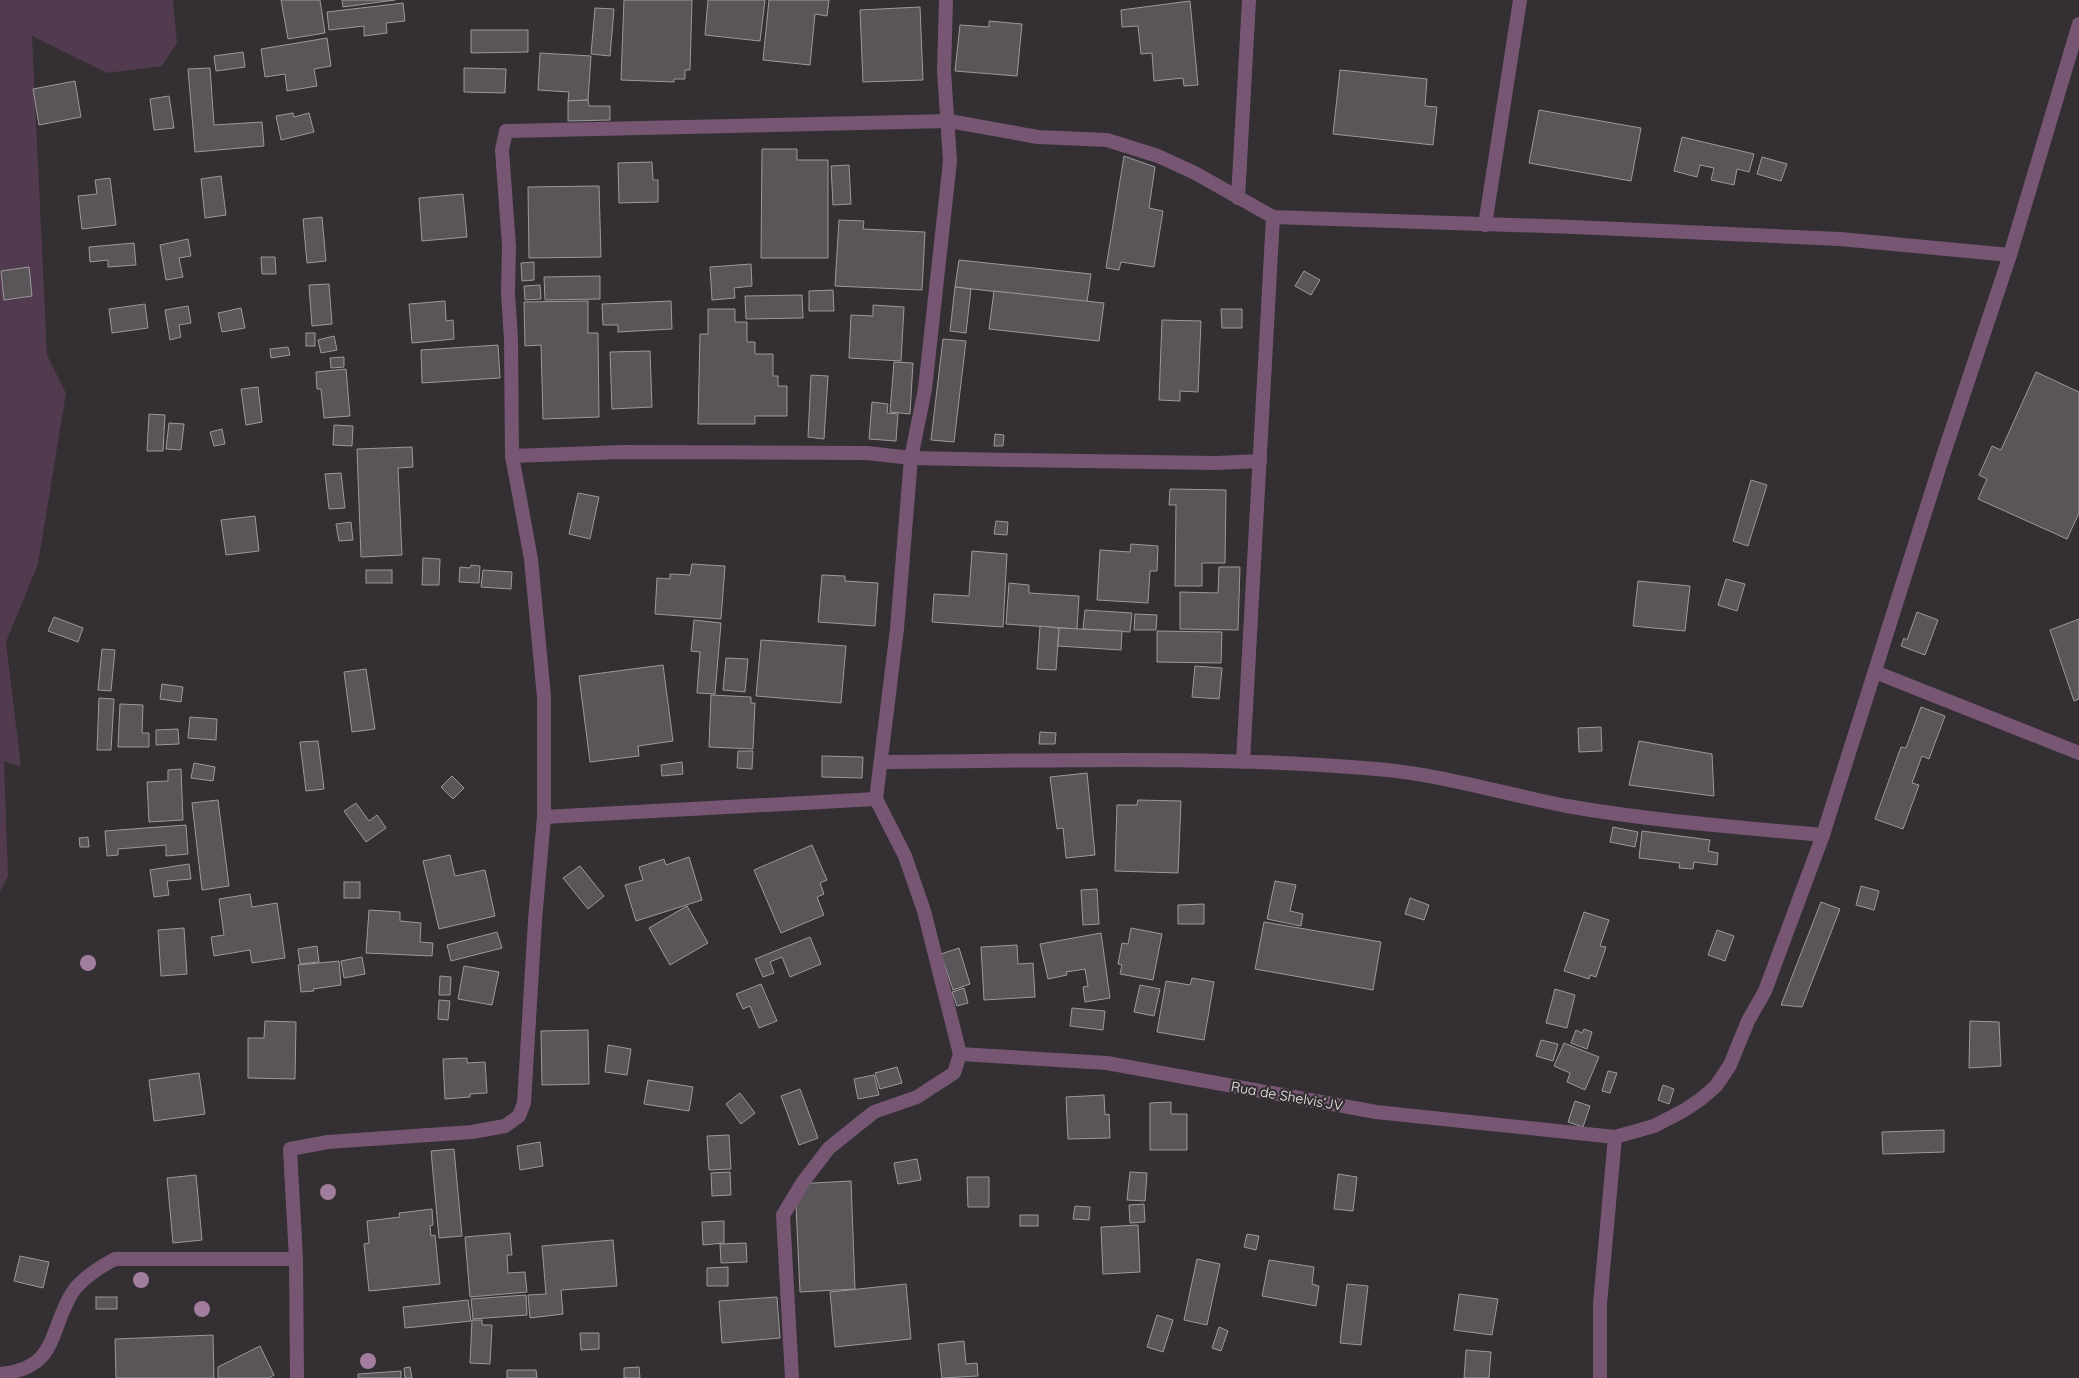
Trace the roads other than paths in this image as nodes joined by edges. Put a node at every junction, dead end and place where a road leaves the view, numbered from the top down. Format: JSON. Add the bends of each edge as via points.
{"nodes":[{"id":1,"x":946,"y":0,"type":"edge"},
{"id":2,"x":1249,"y":0,"type":"edge"},
{"id":3,"x":1520,"y":0,"type":"edge"},
{"id":4,"x":2079,"y":24,"type":"edge"},
{"id":5,"x":949,"y":121,"type":"junction"},
{"id":6,"x":1238,"y":198,"type":"junction"},
{"id":7,"x":1273,"y":217,"type":"junction"},
{"id":8,"x":1485,"y":225,"type":"junction"},
{"id":9,"x":2010,"y":255,"type":"junction"},
{"id":10,"x":512,"y":456,"type":"junction"},
{"id":11,"x":911,"y":458,"type":"junction"},
{"id":12,"x":1260,"y":461,"type":"junction"},
{"id":13,"x":1875,"y":672,"type":"junction"},
{"id":14,"x":2079,"y":753,"type":"edge"},
{"id":15,"x":881,"y":762,"type":"junction"},
{"id":16,"x":1242,"y":762,"type":"junction"},
{"id":17,"x":876,"y":799,"type":"junction"},
{"id":18,"x":544,"y":817,"type":"junction"},
{"id":19,"x":1823,"y":835,"type":"junction"},
{"id":20,"x":960,"y":1054,"type":"junction"},
{"id":21,"x":1615,"y":1137,"type":"junction"},
{"id":22,"x":296,"y":1259,"type":"junction"},
{"id":23,"x":0,"y":1374,"type":"edge"},
{"id":24,"x":297,"y":1378,"type":"edge"},
{"id":25,"x":792,"y":1378,"type":"edge"},
{"id":26,"x":1600,"y":1378,"type":"edge"}],
"edges":[{"from":1,"to":5,"type":"street","via":[[944,71]]},
{"from":2,"to":6,"type":"street"},
{"from":3,"to":8,"type":"street"},
{"from":4,"to":9,"type":"street"},
{"from":5,"to":6,"type":"street","via":[[1038,137],[1107,140],[1158,156],[1215,183]]},
{"from":5,"to":10,"type":"street","via":[[506,131],[502,150],[509,246]]},
{"from":5,"to":11,"type":"street","via":[[950,161],[936,293],[925,389]]},
{"from":6,"to":7,"type":"street"},
{"from":7,"to":8,"type":"street"},
{"from":7,"to":12,"type":"street"},
{"from":8,"to":9,"type":"street","via":[[1840,239]]},
{"from":9,"to":13,"type":"street"},
{"from":10,"to":11,"type":"street","via":[[623,452],[867,453]]},
{"from":10,"to":18,"type":"street","via":[[530,559],[544,696]]},
{"from":11,"to":12,"type":"street"},
{"from":11,"to":15,"type":"street","via":[[897,629]]},
{"from":12,"to":16,"type":"street"},
{"from":13,"to":14,"type":"street"},
{"from":13,"to":19,"type":"street"},
{"from":15,"to":16,"type":"street"},
{"from":15,"to":17,"type":"street"},
{"from":16,"to":19,"type":"street","via":[[1379,769],[1567,806],[1653,819]]},
{"from":17,"to":18,"type":"street"},
{"from":17,"to":20,"type":"street","via":[[905,856],[924,911]]},
{"from":18,"to":22,"type":"street","via":[[526,1091],[519,1116],[505,1126],[472,1132],[328,1142],[290,1149]]},
{"from":19,"to":21,"type":"street","via":[[1765,991],[1748,1021],[1730,1065],[1716,1086],[1683,1111],[1654,1126]]},
{"from":20,"to":21,"type":"street","name":"Rua de Shelvis’JV","via":[[1107,1063],[1376,1112]]},
{"from":20,"to":25,"type":"street","via":[[954,1073],[917,1097],[874,1112],[829,1148],[783,1215]]},
{"from":21,"to":26,"type":"street","via":[[1600,1304]]},
{"from":22,"to":23,"type":"street","via":[[114,1259],[100,1266],[72,1292],[40,1360],[29,1368]]},
{"from":22,"to":24,"type":"street"}]}
